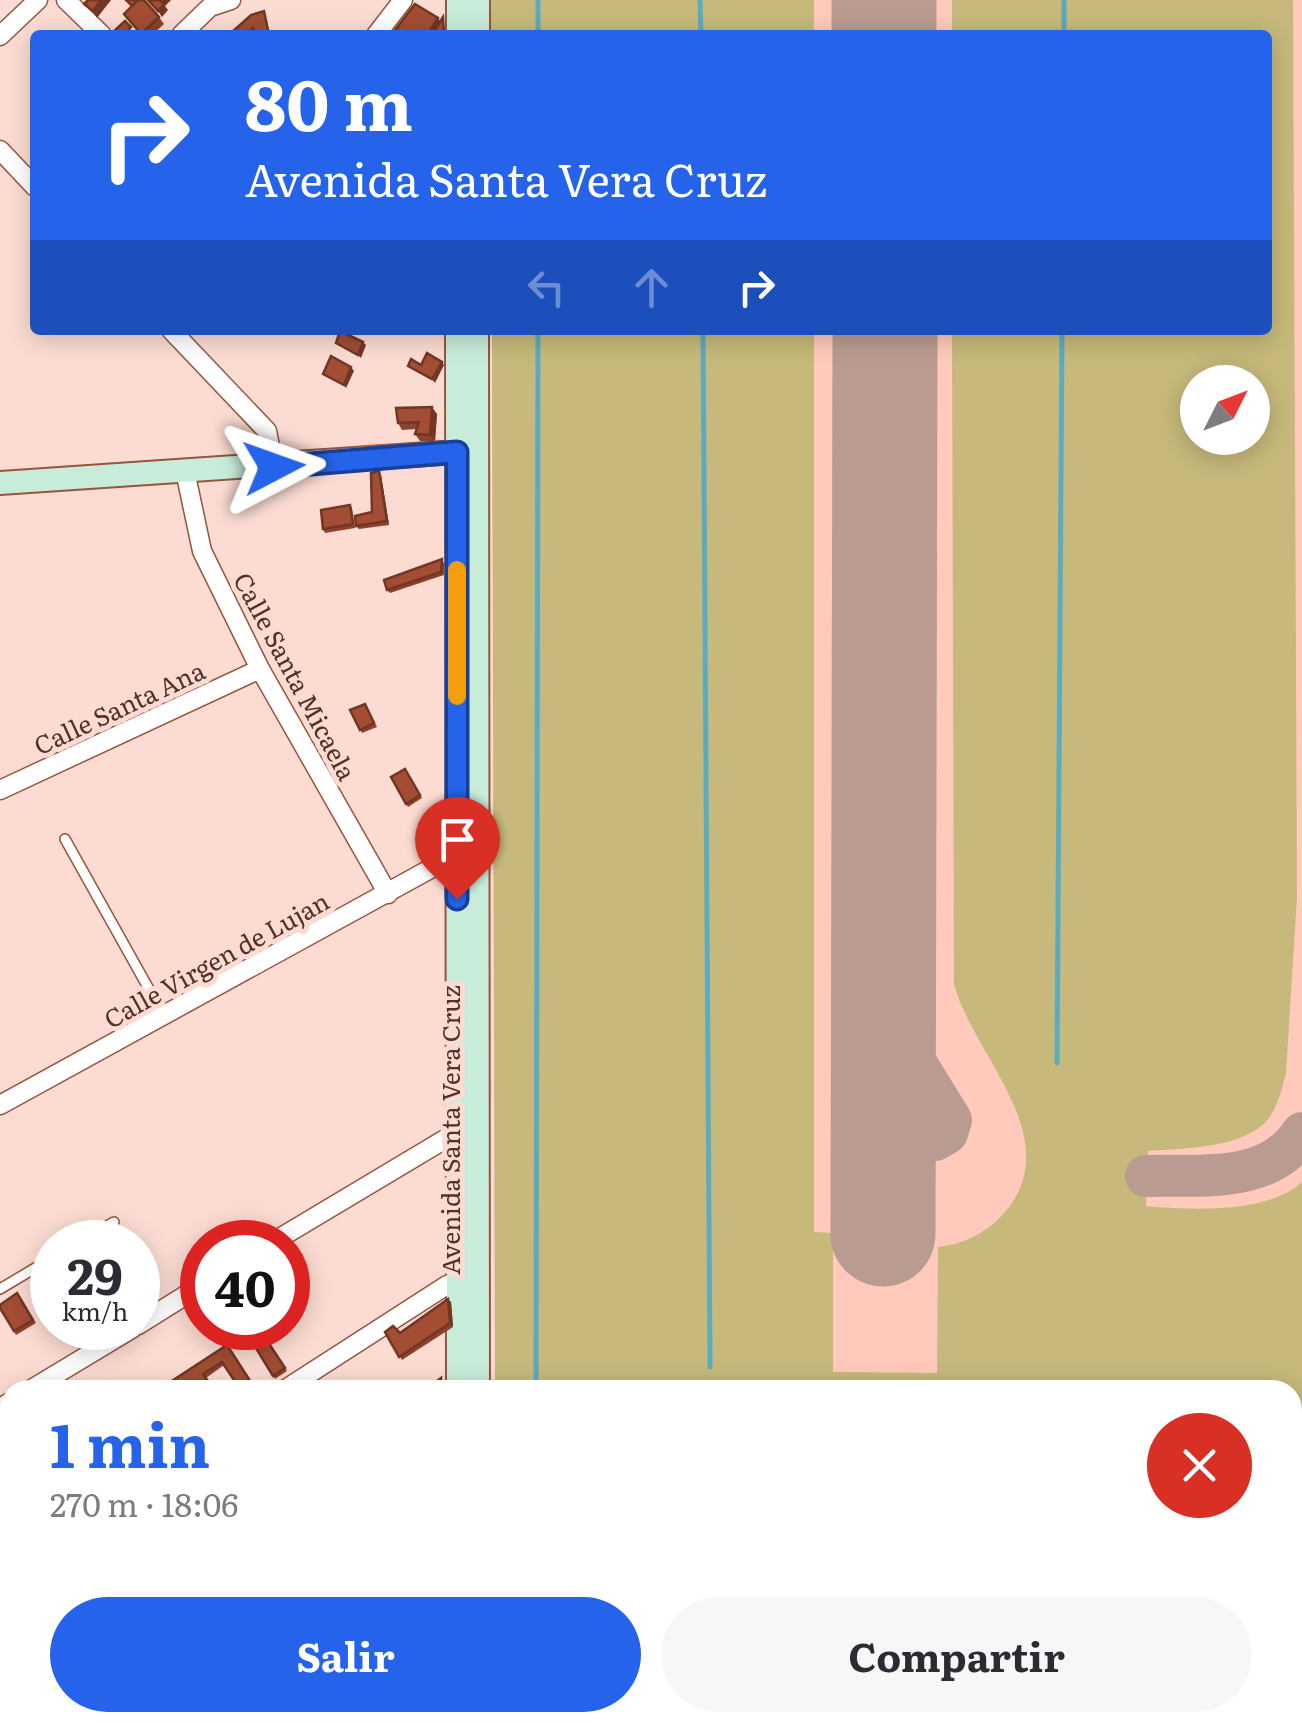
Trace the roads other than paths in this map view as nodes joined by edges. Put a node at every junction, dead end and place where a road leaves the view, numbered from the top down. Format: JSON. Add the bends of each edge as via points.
{"nodes":[{"id":1,"x":38,"y":0,"type":"edge"},
{"id":2,"x":66,"y":0,"type":"edge"},
{"id":3,"x":231,"y":0,"type":"edge"},
{"id":4,"x":403,"y":0,"type":"edge"},
{"id":5,"x":458,"y":0,"type":"edge"},
{"id":6,"x":478,"y":0,"type":"edge"},
{"id":7,"x":97,"y":30,"type":"edge"},
{"id":8,"x":186,"y":30,"type":"edge"},
{"id":9,"x":380,"y":30,"type":"edge"},
{"id":10,"x":458,"y":30,"type":"edge"},
{"id":11,"x":478,"y":30,"type":"edge"},
{"id":12,"x":0,"y":36,"type":"edge"},
{"id":13,"x":0,"y":150,"type":"edge"},
{"id":14,"x":30,"y":180,"type":"edge"},
{"id":15,"x":175,"y":335,"type":"edge"},
{"id":16,"x":458,"y":335,"type":"edge"},
{"id":17,"x":477,"y":335,"type":"edge"},
{"id":18,"x":457,"y":452,"type":"junction"},
{"id":19,"x":274,"y":467,"type":"junction"},
{"id":20,"x":186,"y":470,"type":"junction"},
{"id":21,"x":0,"y":483,"type":"edge"},
{"id":22,"x":260,"y":669,"type":"junction"},
{"id":23,"x":0,"y":790,"type":"edge"},
{"id":24,"x":65,"y":839,"type":"dead end"},
{"id":25,"x":457,"y":860,"type":"junction"},
{"id":26,"x":388,"y":894,"type":"junction"},
{"id":27,"x":164,"y":1016,"type":"junction"},
{"id":28,"x":0,"y":1105,"type":"edge"},
{"id":29,"x":457,"y":1132,"type":"junction"},
{"id":30,"x":310,"y":1220,"type":"edge"},
{"id":31,"x":30,"y":1271,"type":"edge"},
{"id":32,"x":458,"y":1281,"type":"junction"},
{"id":33,"x":0,"y":1289,"type":"edge"},
{"id":34,"x":96,"y":1350,"type":"edge"},
{"id":35,"x":46,"y":1380,"type":"edge"},
{"id":36,"x":299,"y":1380,"type":"edge"},
{"id":37,"x":458,"y":1380,"type":"edge"},
{"id":38,"x":478,"y":1380,"type":"edge"}],
"edges":[{"from":1,"to":12,"type":"street"},
{"from":2,"to":7,"type":"street"},
{"from":3,"to":8,"type":"street","via":[[210,6]]},
{"from":4,"to":9,"type":"street"},
{"from":5,"to":10,"type":"main road"},
{"from":6,"to":11,"type":"main road"},
{"from":13,"to":14,"type":"street"},
{"from":15,"to":19,"type":"street","via":[[267,432]]},
{"from":16,"to":18,"type":"main road","name":"Avenida Santa Vera Cruz"},
{"from":17,"to":38,"type":"main road","name":"Avenida Santa Vera Cruz"},
{"from":18,"to":19,"type":"main road"},
{"from":18,"to":25,"type":"main road","name":"Avenida Santa Vera Cruz"},
{"from":19,"to":20,"type":"main road"},
{"from":20,"to":21,"type":"main road"},
{"from":20,"to":22,"type":"street","name":"Calle Santa Micaela","via":[[202,551]]},
{"from":22,"to":23,"type":"street","name":"Calle Santa Ana"},
{"from":22,"to":26,"type":"street","name":"Calle Santa Micaela"},
{"from":24,"to":27,"type":"lane"},
{"from":25,"to":26,"type":"street","name":"Calle Virgen de Lujan"},
{"from":25,"to":29,"type":"main road","name":"Avenida Santa Vera Cruz"},
{"from":26,"to":27,"type":"street","name":"Calle Virgen de Lujan"},
{"from":27,"to":28,"type":"street","name":"Calle Virgen de Lujan"},
{"from":29,"to":30,"type":"street"},
{"from":29,"to":32,"type":"main road","name":"Avenida Santa Vera Cruz"},
{"from":31,"to":33,"type":"lane"},
{"from":32,"to":36,"type":"street"},
{"from":32,"to":37,"type":"main road","name":"Avenida Santa Vera Cruz"},
{"from":34,"to":35,"type":"street"}]}
